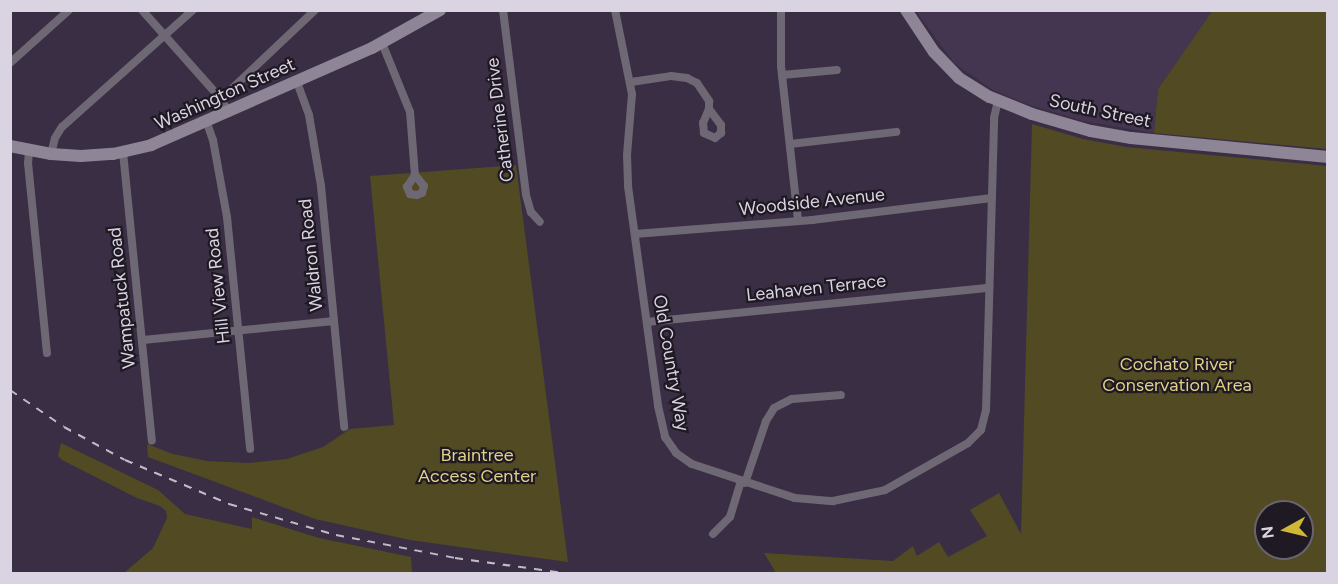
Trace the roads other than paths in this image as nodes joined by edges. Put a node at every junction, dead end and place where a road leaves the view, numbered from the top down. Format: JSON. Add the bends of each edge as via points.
{"nodes":[{"id":1,"x":69,"y":10,"type":"edge"},
{"id":2,"x":142,"y":10,"type":"edge"},
{"id":3,"x":193,"y":10,"type":"edge"},
{"id":4,"x":315,"y":10,"type":"edge"},
{"id":5,"x":440,"y":10,"type":"edge"},
{"id":6,"x":503,"y":10,"type":"edge"},
{"id":7,"x":615,"y":10,"type":"edge"},
{"id":8,"x":781,"y":10,"type":"edge"},
{"id":9,"x":906,"y":10,"type":"edge"},
{"id":10,"x":165,"y":36,"type":"junction"},
{"id":11,"x":382,"y":43,"type":"junction"},
{"id":12,"x":10,"y":63,"type":"edge"},
{"id":13,"x":837,"y":70,"type":"dead end"},
{"id":14,"x":782,"y":75,"type":"junction"},
{"id":15,"x":297,"y":82,"type":"junction"},
{"id":16,"x":631,"y":82,"type":"junction"},
{"id":17,"x":221,"y":99,"type":"junction"},
{"id":18,"x":998,"y":101,"type":"junction"},
{"id":19,"x":709,"y":109,"type":"dead end"},
{"id":20,"x":229,"y":113,"type":"junction"},
{"id":21,"x":207,"y":123,"type":"junction"},
{"id":22,"x":896,"y":132,"type":"dead end"},
{"id":23,"x":790,"y":144,"type":"junction"},
{"id":24,"x":10,"y":146,"type":"edge"},
{"id":25,"x":30,"y":150,"type":"junction"},
{"id":26,"x":123,"y":152,"type":"junction"},
{"id":27,"x":51,"y":154,"type":"junction"},
{"id":28,"x":1328,"y":157,"type":"edge"},
{"id":29,"x":415,"y":175,"type":"dead end"},
{"id":30,"x":992,"y":198,"type":"junction"},
{"id":31,"x":798,"y":221,"type":"junction"},
{"id":32,"x":540,"y":222,"type":"dead end"},
{"id":33,"x":635,"y":234,"type":"junction"},
{"id":34,"x":989,"y":288,"type":"junction"},
{"id":35,"x":334,"y":321,"type":"junction"},
{"id":36,"x":647,"y":322,"type":"junction"},
{"id":37,"x":239,"y":331,"type":"junction"},
{"id":38,"x":143,"y":340,"type":"junction"},
{"id":39,"x":47,"y":353,"type":"dead end"},
{"id":40,"x":841,"y":395,"type":"dead end"},
{"id":41,"x":344,"y":427,"type":"dead end"},
{"id":42,"x":152,"y":441,"type":"dead end"},
{"id":43,"x":250,"y":449,"type":"dead end"},
{"id":44,"x":743,"y":482,"type":"junction"},
{"id":45,"x":713,"y":534,"type":"dead end"}],
"edges":[{"from":1,"to":12,"type":"street"},
{"from":2,"to":10,"type":"street"},
{"from":3,"to":10,"type":"street"},
{"from":4,"to":17,"type":"street"},
{"from":5,"to":11,"type":"main road","name":"Washington Street"},
{"from":6,"to":32,"type":"street","name":"Catherine Drive","via":[[526,195]]},
{"from":7,"to":16,"type":"street","name":"Old Country Way"},
{"from":8,"to":14,"type":"street"},
{"from":9,"to":18,"type":"main road","name":"South Street","via":[[954,74]]},
{"from":10,"to":17,"type":"street"},
{"from":10,"to":27,"type":"street","via":[[62,127]]},
{"from":11,"to":15,"type":"main road","name":"Washington Street"},
{"from":11,"to":29,"type":"street","via":[[410,112]]},
{"from":13,"to":14,"type":"street"},
{"from":14,"to":23,"type":"street"},
{"from":15,"to":20,"type":"main road","name":"Washington Street"},
{"from":15,"to":35,"type":"street","name":"Waldron Road","via":[[309,115],[318,163]]},
{"from":16,"to":19,"type":"street","via":[[665,76],[687,78],[704,89]]},
{"from":16,"to":33,"type":"street","name":"Old Country Way","via":[[626,161]]},
{"from":17,"to":20,"type":"street"},
{"from":18,"to":28,"type":"main road","name":"South Street","via":[[1060,123],[1121,137]]},
{"from":18,"to":30,"type":"street","name":"Old Country Way"},
{"from":20,"to":21,"type":"main road","name":"Washington Street"},
{"from":21,"to":26,"type":"main road","name":"Washington Street","via":[[159,143]]},
{"from":21,"to":37,"type":"street","name":"Hill View Road","via":[[226,209]]},
{"from":22,"to":23,"type":"street"},
{"from":23,"to":31,"type":"street"},
{"from":24,"to":25,"type":"main road","name":"Washington Street"},
{"from":25,"to":27,"type":"main road","name":"Washington Street"},
{"from":25,"to":39,"type":"street","via":[[28,163]]},
{"from":26,"to":27,"type":"main road","name":"Washington Street"},
{"from":26,"to":38,"type":"street","name":"Wampatuck Road"},
{"from":30,"to":31,"type":"street","name":"Woodside Avenue"},
{"from":30,"to":34,"type":"street","name":"Old Country Way"},
{"from":31,"to":33,"type":"street","name":"Woodside Avenue"},
{"from":33,"to":36,"type":"street","name":"Old Country Way"},
{"from":34,"to":36,"type":"street","name":"Leahaven Terrace"},
{"from":34,"to":44,"type":"street","name":"Old Country Way","via":[[986,415],[972,440],[890,487],[856,498],[808,500]]},
{"from":35,"to":37,"type":"street"},
{"from":35,"to":41,"type":"street","name":"Waldron Road"},
{"from":36,"to":44,"type":"street","name":"Old Country Way","via":[[658,406],[670,446],[692,464]]},
{"from":37,"to":38,"type":"street"},
{"from":37,"to":43,"type":"street","name":"Hill View Road"},
{"from":38,"to":42,"type":"street","name":"Wampatuck Road"},
{"from":40,"to":44,"type":"street","via":[[792,399],[774,408],[765,421]]},
{"from":44,"to":45,"type":"street","via":[[730,517]]}]}
